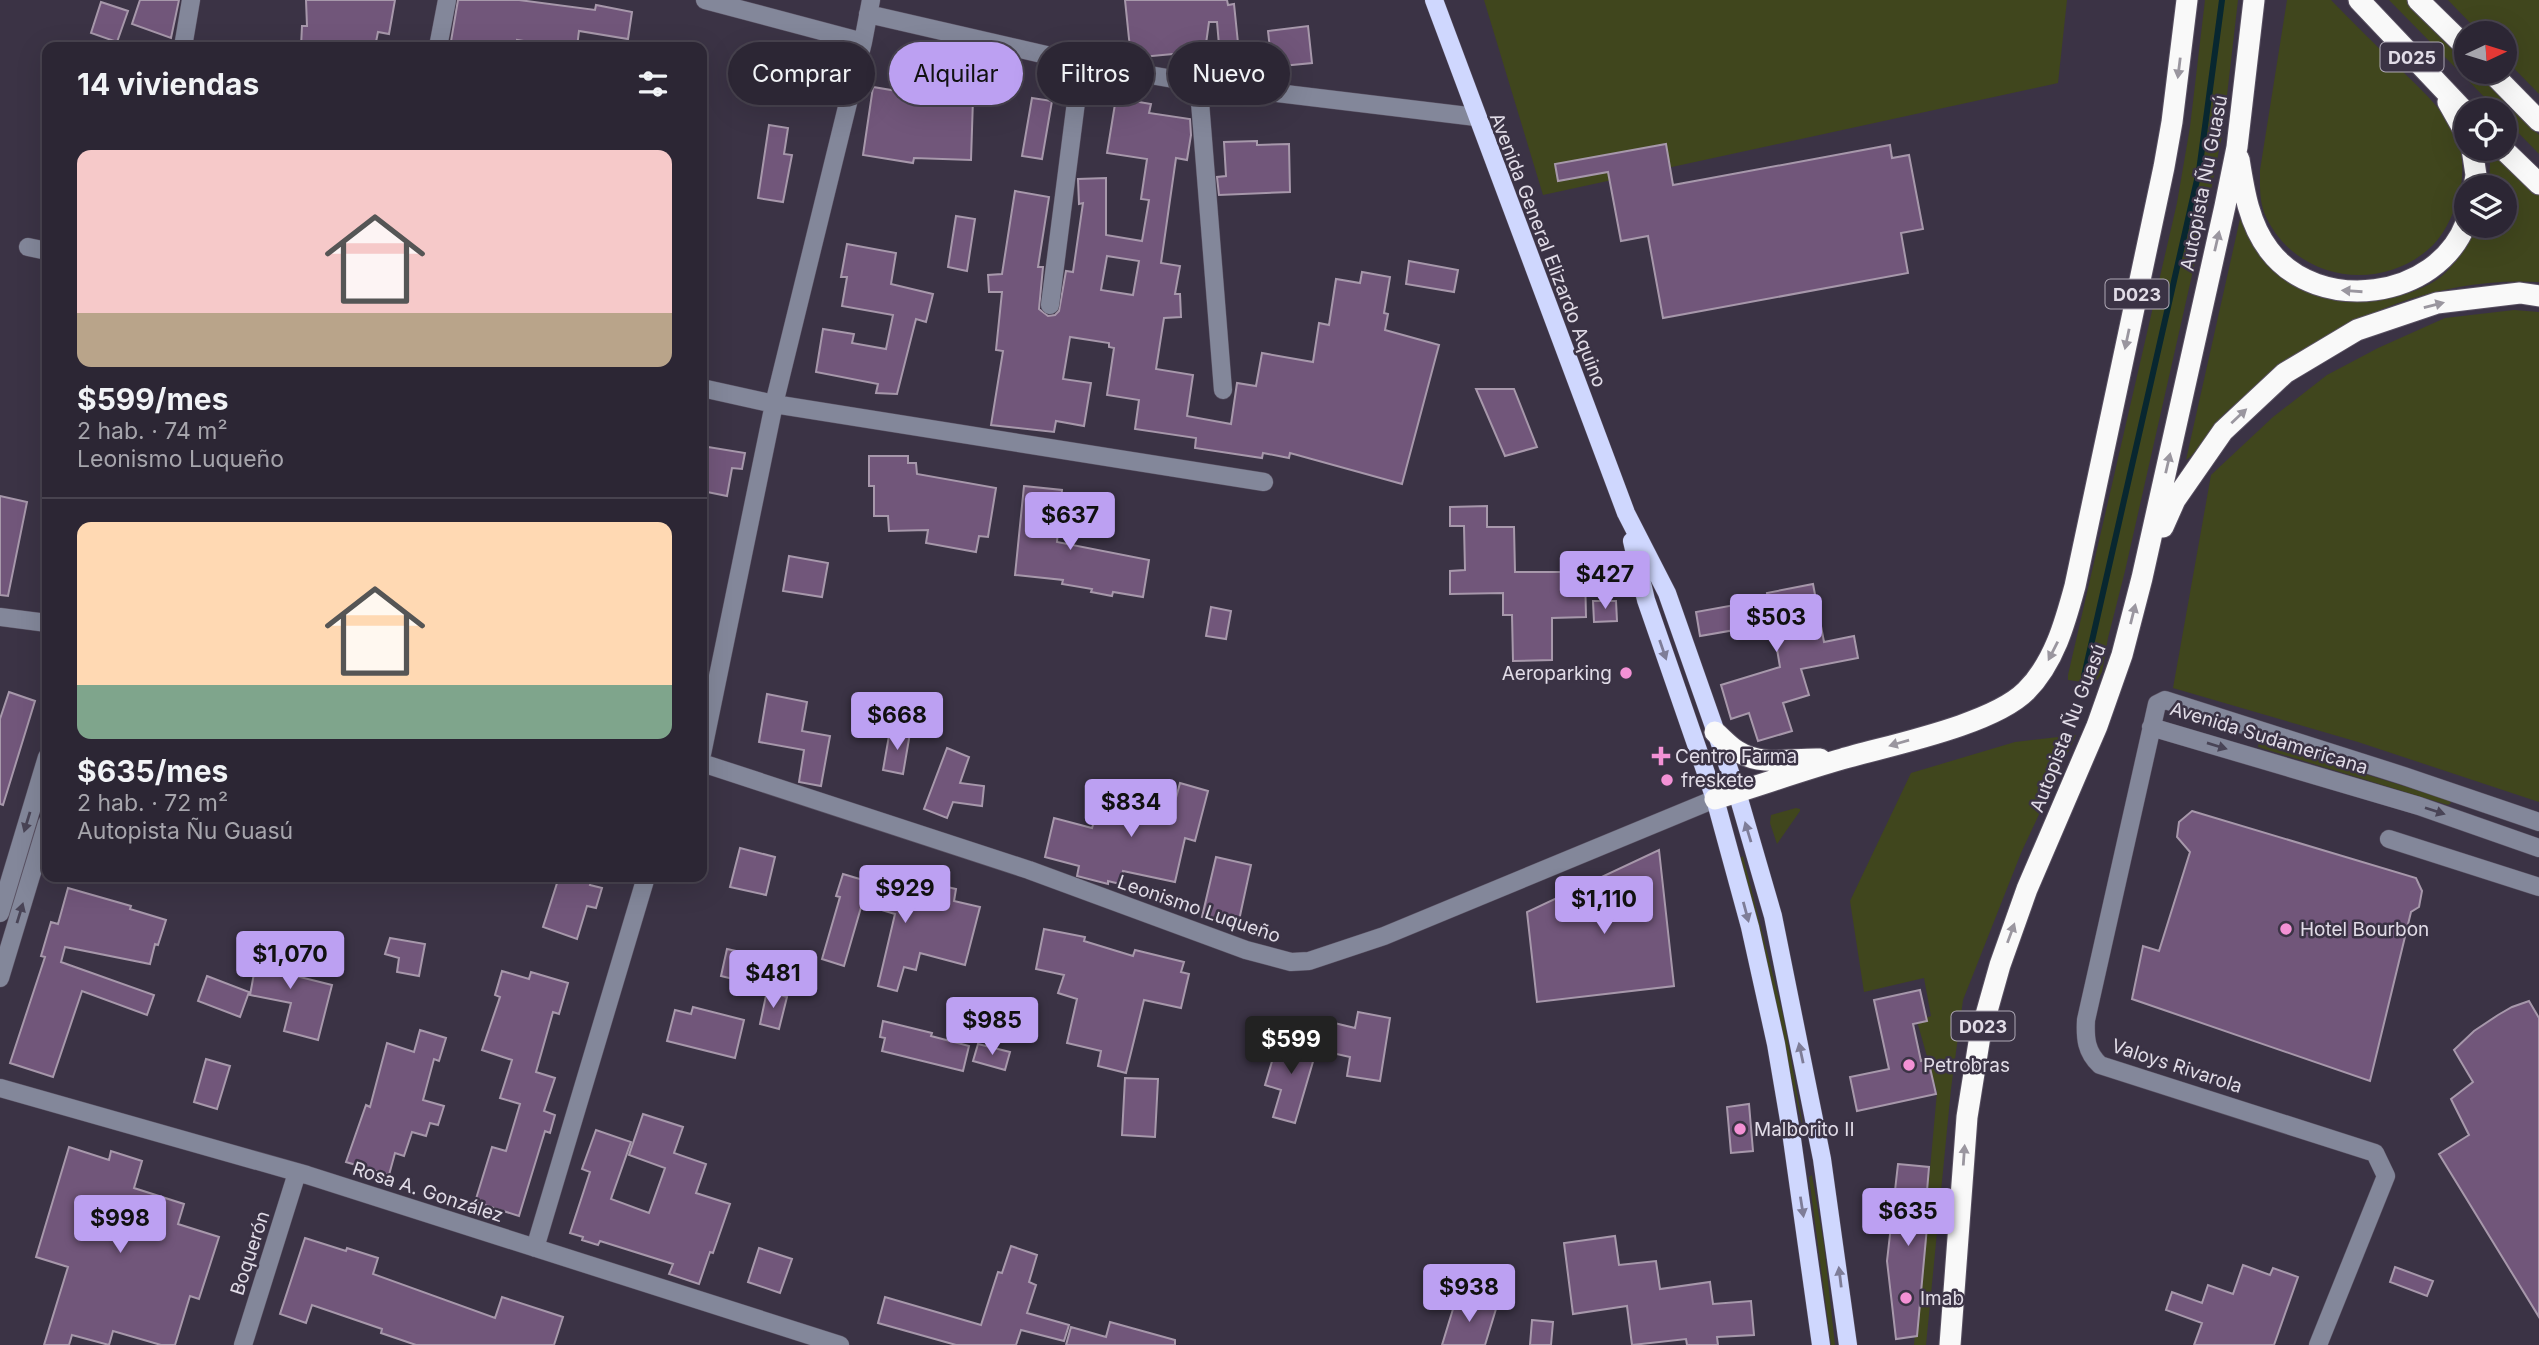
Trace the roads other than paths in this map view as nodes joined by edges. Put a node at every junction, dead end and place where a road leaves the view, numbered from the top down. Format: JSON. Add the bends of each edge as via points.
{"nodes":[{"id":1,"x":191,"y":0,"type":"edge"},
{"id":2,"x":447,"y":0,"type":"edge"},
{"id":3,"x":705,"y":0,"type":"edge"},
{"id":4,"x":1434,"y":0,"type":"edge"},
{"id":5,"x":2187,"y":0,"type":"edge"},
{"id":6,"x":2255,"y":0,"type":"edge"},
{"id":7,"x":2359,"y":0,"type":"edge"},
{"id":8,"x":2418,"y":0,"type":"edge"},
{"id":9,"x":869,"y":7,"type":"edge"},
{"id":10,"x":2454,"y":35,"type":"edge"},
{"id":11,"x":184,"y":42,"type":"edge"},
{"id":12,"x":439,"y":42,"type":"edge"},
{"id":13,"x":863,"y":42,"type":"joint"},
{"id":14,"x":1037,"y":51,"type":"edge"},
{"id":15,"x":2435,"y":82,"type":"junction"},
{"id":16,"x":2503,"y":84,"type":"edge"},
{"id":17,"x":1290,"y":94,"type":"edge"},
{"id":18,"x":2454,"y":101,"type":"edge"},
{"id":19,"x":848,"y":105,"type":"edge"},
{"id":20,"x":1076,"y":105,"type":"edge"},
{"id":21,"x":1200,"y":105,"type":"edge"},
{"id":22,"x":2454,"y":111,"type":"edge"},
{"id":23,"x":1476,"y":117,"type":"junction"},
{"id":24,"x":2539,"y":121,"type":"edge"},
{"id":25,"x":2237,"y":147,"type":"junction"},
{"id":26,"x":2515,"y":161,"type":"edge"},
{"id":27,"x":2539,"y":184,"type":"edge"},
{"id":28,"x":2458,"y":238,"type":"edge"},
{"id":29,"x":28,"y":247,"type":"dead end"},
{"id":30,"x":42,"y":250,"type":"edge"},
{"id":31,"x":2539,"y":296,"type":"edge"},
{"id":32,"x":1050,"y":306,"type":"dead end"},
{"id":33,"x":707,"y":389,"type":"edge"},
{"id":34,"x":1223,"y":390,"type":"dead end"},
{"id":35,"x":774,"y":404,"type":"junction"},
{"id":36,"x":1264,"y":482,"type":"dead end"},
{"id":37,"x":1626,"y":513,"type":"junction"},
{"id":38,"x":2142,"y":578,"type":"junction"},
{"id":39,"x":0,"y":617,"type":"edge"},
{"id":40,"x":42,"y":622,"type":"edge"},
{"id":41,"x":2151,"y":727,"type":"junction"},
{"id":42,"x":707,"y":730,"type":"edge"},
{"id":43,"x":1716,"y":732,"type":"junction"},
{"id":44,"x":1839,"y":760,"type":"junction"},
{"id":45,"x":707,"y":765,"type":"edge"},
{"id":46,"x":42,"y":774,"type":"edge"},
{"id":47,"x":1737,"y":792,"type":"junction"},
{"id":48,"x":1715,"y":799,"type":"junction"},
{"id":49,"x":2484,"y":802,"type":"junction"},
{"id":50,"x":2539,"y":822,"type":"edge"},
{"id":51,"x":2477,"y":825,"type":"junction"},
{"id":52,"x":42,"y":839,"type":"edge"},
{"id":53,"x":2389,"y":839,"type":"dead end"},
{"id":54,"x":2539,"y":848,"type":"edge"},
{"id":55,"x":645,"y":882,"type":"edge"},
{"id":56,"x":2539,"y":887,"type":"edge"},
{"id":57,"x":0,"y":913,"type":"edge"},
{"id":58,"x":0,"y":978,"type":"edge"},
{"id":59,"x":0,"y":1088,"type":"edge"},
{"id":60,"x":1822,"y":1159,"type":"junction"},
{"id":61,"x":1796,"y":1164,"type":"junction"},
{"id":62,"x":297,"y":1173,"type":"junction"},
{"id":63,"x":535,"y":1248,"type":"junction"},
{"id":64,"x":243,"y":1345,"type":"edge"},
{"id":65,"x":839,"y":1345,"type":"edge"},
{"id":66,"x":1822,"y":1345,"type":"edge"},
{"id":67,"x":1849,"y":1345,"type":"edge"},
{"id":68,"x":1950,"y":1345,"type":"edge"},
{"id":69,"x":2318,"y":1345,"type":"edge"}],
"edges":[{"from":1,"to":11,"type":"street"},
{"from":2,"to":12,"type":"street"},
{"from":3,"to":13,"type":"street"},
{"from":4,"to":23,"type":"main road","name":"Avenida General Elizardo Aquino"},
{"from":5,"to":44,"type":"highway","number":"D023","one_way":true,"via":[[2172,122],[2067,615],[2050,657],[2015,701],[1964,724]]},
{"from":6,"to":25,"type":"highway","name":"Autopista Ñu Guasú","number":"D023"},
{"from":7,"to":15,"type":"highway","number":"D025"},
{"from":8,"to":10,"type":"highway","number":"D025"},
{"from":9,"to":13,"type":"street"},
{"from":9,"to":14,"type":"street"},
{"from":15,"to":18,"type":"highway","number":"D025"},
{"from":15,"to":22,"type":"highway"},
{"from":16,"to":24,"type":"highway"},
{"from":17,"to":23,"type":"street"},
{"from":19,"to":35,"type":"street"},
{"from":20,"to":32,"type":"street"},
{"from":21,"to":34,"type":"street"},
{"from":23,"to":37,"type":"main road","name":"Avenida General Elizardo Aquino"},
{"from":28,"to":25,"type":"highway","one_way":true,"via":[[2444,257],[2419,275],[2385,289],[2359,292],[2310,282],[2269,251],[2256,229],[2246,202]]},
{"from":38,"to":25,"type":"highway","name":"Autopista Ñu Guasú","number":"D023","one_way":true},
{"from":26,"to":27,"type":"highway"},
{"from":29,"to":30,"type":"street"},
{"from":38,"to":31,"type":"highway","one_way":true,"via":[[2175,500],[2223,431],[2285,373],[2357,330],[2437,303],[2520,293]]},
{"from":33,"to":35,"type":"street"},
{"from":35,"to":36,"type":"street"},
{"from":35,"to":42,"type":"street"},
{"from":37,"to":43,"type":"main road","name":"Avenida General Elizardo Aquino","via":[[1667,593]]},
{"from":37,"to":48,"type":"main road","name":"Avenida General Elizardo Aquino","one_way":true,"via":[[1646,600]]},
{"from":68,"to":38,"type":"highway","name":"Autopista Ñu Guasú","number":"D023","one_way":true,"via":[[1967,1117],[1980,1036],[2027,889],[2097,726]]},
{"from":39,"to":40,"type":"street"},
{"from":41,"to":49,"type":"street","name":"Avenida Sudamericana","via":[[2158,704],[2165,700]]},
{"from":41,"to":51,"type":"street","name":"Avenida Sudamericana","one_way":true},
{"from":41,"to":69,"type":"street","name":"Valoys Rivarola","via":[[2086,1020],[2088,1050],[2100,1065],[2375,1153],[2386,1176]]},
{"from":43,"to":44,"type":"highway","via":[[1737,751],[1756,759]]},
{"from":43,"to":47,"type":"main road","name":"Avenida General Elizardo Aquino"},
{"from":44,"to":47,"type":"highway","number":"D023"},
{"from":45,"to":48,"type":"street","name":"Leonismo Luqueño","via":[[1291,962],[1317,959],[1384,936]]},
{"from":46,"to":57,"type":"street","one_way":true},
{"from":47,"to":48,"type":"highway","number":"D023"},
{"from":60,"to":47,"type":"main road","name":"Avenida General Elizardo Aquino","one_way":true,"via":[[1773,916]]},
{"from":48,"to":61,"type":"main road","name":"Avenida General Elizardo Aquino","one_way":true,"via":[[1776,1044]]},
{"from":49,"to":50,"type":"street","name":"Avenida Sudamericana"},
{"from":49,"to":51,"type":"street"},
{"from":51,"to":54,"type":"street","name":"Avenida Sudamericana"},
{"from":58,"to":52,"type":"street","one_way":true},
{"from":53,"to":56,"type":"street"},
{"from":55,"to":63,"type":"street"},
{"from":59,"to":62,"type":"street","name":"Rosa A. González"},
{"from":60,"to":61,"type":"main road"},
{"from":67,"to":60,"type":"main road","name":"Avenida General Elizardo Aquino","one_way":true},
{"from":61,"to":66,"type":"main road","name":"Avenida General Elizardo Aquino","one_way":true},
{"from":62,"to":63,"type":"street","name":"Rosa A. González"},
{"from":62,"to":64,"type":"street","name":"Boquerón"},
{"from":63,"to":65,"type":"street","name":"Rosa A. González"}]}
